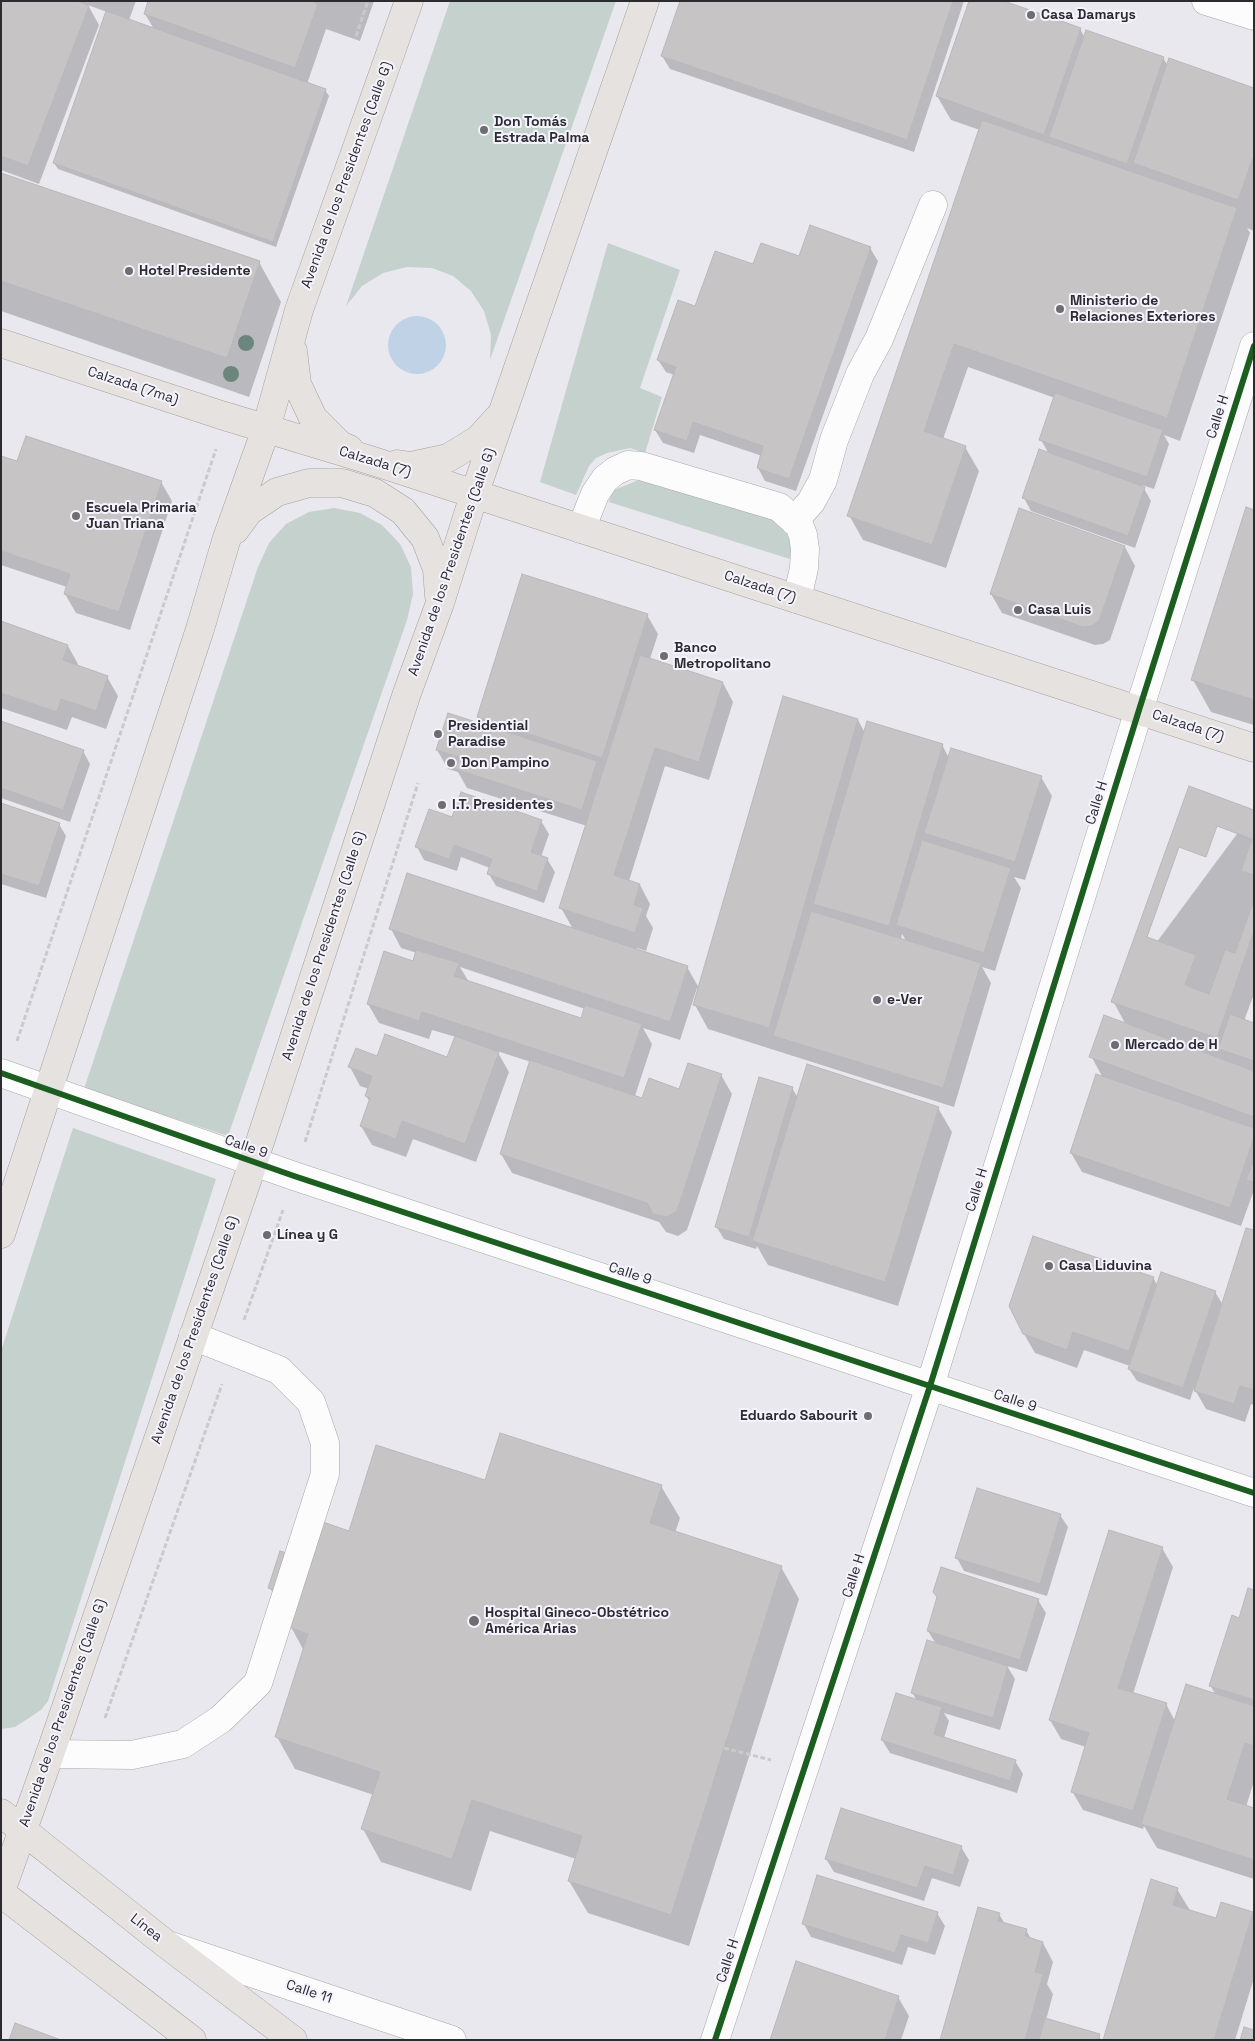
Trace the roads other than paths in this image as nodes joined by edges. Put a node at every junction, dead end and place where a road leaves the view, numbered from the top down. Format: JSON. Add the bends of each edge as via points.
{"nodes":[{"id":1,"x":409,"y":1,"type":"edge"},
{"id":2,"x":645,"y":1,"type":"edge"},
{"id":3,"x":1206,"y":1,"type":"edge"},
{"id":4,"x":1254,"y":16,"type":"edge"},
{"id":5,"x":933,"y":205,"type":"dead end"},
{"id":6,"x":299,"y":310,"type":"junction"},
{"id":7,"x":1,"y":343,"type":"edge"},
{"id":8,"x":1254,"y":346,"type":"edge"},
{"id":9,"x":504,"y":411,"type":"junction"},
{"id":10,"x":266,"y":429,"type":"junction"},
{"id":11,"x":373,"y":461,"type":"junction"},
{"id":12,"x":474,"y":494,"type":"junction"},
{"id":13,"x":794,"y":521,"type":"junction"},
{"id":14,"x":581,"y":529,"type":"junction"},
{"id":15,"x":226,"y":541,"type":"junction"},
{"id":16,"x":797,"y":599,"type":"junction"},
{"id":17,"x":440,"y":604,"type":"junction"},
{"id":18,"x":1139,"y":710,"type":"junction"},
{"id":19,"x":1254,"y":748,"type":"edge"},
{"id":20,"x":4,"y":1074,"type":"edge"},
{"id":21,"x":49,"y":1089,"type":"junction"},
{"id":22,"x":253,"y":1162,"type":"junction"},
{"id":23,"x":1,"y":1234,"type":"edge"},
{"id":24,"x":193,"y":1336,"type":"junction"},
{"id":25,"x":930,"y":1386,"type":"junction"},
{"id":26,"x":1254,"y":1493,"type":"edge"},
{"id":27,"x":50,"y":1754,"type":"junction"},
{"id":28,"x":1,"y":1814,"type":"edge"},
{"id":29,"x":22,"y":1830,"type":"junction"},
{"id":30,"x":1,"y":1892,"type":"edge"},
{"id":31,"x":166,"y":1944,"type":"junction"},
{"id":32,"x":192,"y":2040,"type":"edge"},
{"id":33,"x":293,"y":2040,"type":"edge"},
{"id":34,"x":452,"y":2040,"type":"edge"},
{"id":35,"x":715,"y":2040,"type":"edge"}],
"edges":[{"from":1,"to":6,"type":"main road","name":"Avenida de los Presidentes (Calle G)"},
{"from":2,"to":9,"type":"main road","name":"Avenida de los Presidentes (Calle G)"},
{"from":3,"to":4,"type":"street"},
{"from":5,"to":13,"type":"street","via":[[879,339],[860,374],[834,440],[823,480],[811,502]]},
{"from":6,"to":10,"type":"main road","name":"Avenida de los Presidentes (Calle G)"},
{"from":6,"to":11,"type":"main road","via":[[292,347],[297,384],[313,418],[340,445]]},
{"from":7,"to":10,"type":"main road","name":"Calzada (7ma)"},
{"from":8,"to":18,"type":"street","name":"Calle H"},
{"from":9,"to":11,"type":"main road","via":[[480,439],[448,458],[411,466]]},
{"from":9,"to":12,"type":"main road","name":"Avenida de los Presidentes (Calle G)"},
{"from":10,"to":11,"type":"main road","name":"Calzada (7)"},
{"from":10,"to":15,"type":"main road","name":"Avenida de los Presidentes (Calle G)"},
{"from":11,"to":12,"type":"main road","name":"Calzada (7)"},
{"from":12,"to":14,"type":"main road","name":"Calzada (7)"},
{"from":12,"to":17,"type":"main road","name":"Avenida de los Presidentes (Calle G)"},
{"from":13,"to":14,"type":"street","via":[[779,507],[641,466],[628,466],[615,470],[605,479],[594,494]]},
{"from":13,"to":16,"type":"street","via":[[799,526],[805,549]]},
{"from":14,"to":16,"type":"main road","name":"Calzada (7)"},
{"from":15,"to":17,"type":"main road","via":[[249,511],[277,492],[309,483],[350,485],[375,493],[403,511],[424,538],[437,569]]},
{"from":15,"to":21,"type":"main road","name":"Avenida de los Presidentes (Calle G)"},
{"from":16,"to":18,"type":"main road","name":"Calzada (7)"},
{"from":17,"to":22,"type":"main road","name":"Avenida de los Presidentes (Calle G)","via":[[407,693]]},
{"from":18,"to":19,"type":"main road","name":"Calzada (7)"},
{"from":18,"to":25,"type":"street","name":"Calle H"},
{"from":20,"to":21,"type":"street","name":"Calle 9"},
{"from":21,"to":22,"type":"street","name":"Calle 9"},
{"from":21,"to":23,"type":"main road","name":"Avenida de los Presidentes (Calle G)"},
{"from":22,"to":24,"type":"main road","name":"Avenida de los Presidentes (Calle G)"},
{"from":22,"to":25,"type":"street","name":"Calle 9"},
{"from":24,"to":27,"type":"main road","name":"Avenida de los Presidentes (Calle G)"},
{"from":24,"to":27,"type":"street","via":[[278,1370],[312,1402],[325,1443],[325,1474],[258,1683],[221,1719],[183,1744],[132,1755]]},
{"from":25,"to":26,"type":"street","name":"Calle 9"},
{"from":25,"to":35,"type":"street","name":"Calle H"},
{"from":27,"to":29,"type":"main road","name":"Avenida de los Presidentes (Calle G)"},
{"from":28,"to":29,"type":"main road","name":"Línea"},
{"from":29,"to":30,"type":"main road","name":"Avenida de los Presidentes (Calle G)"},
{"from":29,"to":31,"type":"main road","name":"Línea"},
{"from":30,"to":32,"type":"main road"},
{"from":31,"to":33,"type":"main road","name":"Línea"},
{"from":31,"to":34,"type":"street","name":"Calle 11"}]}
